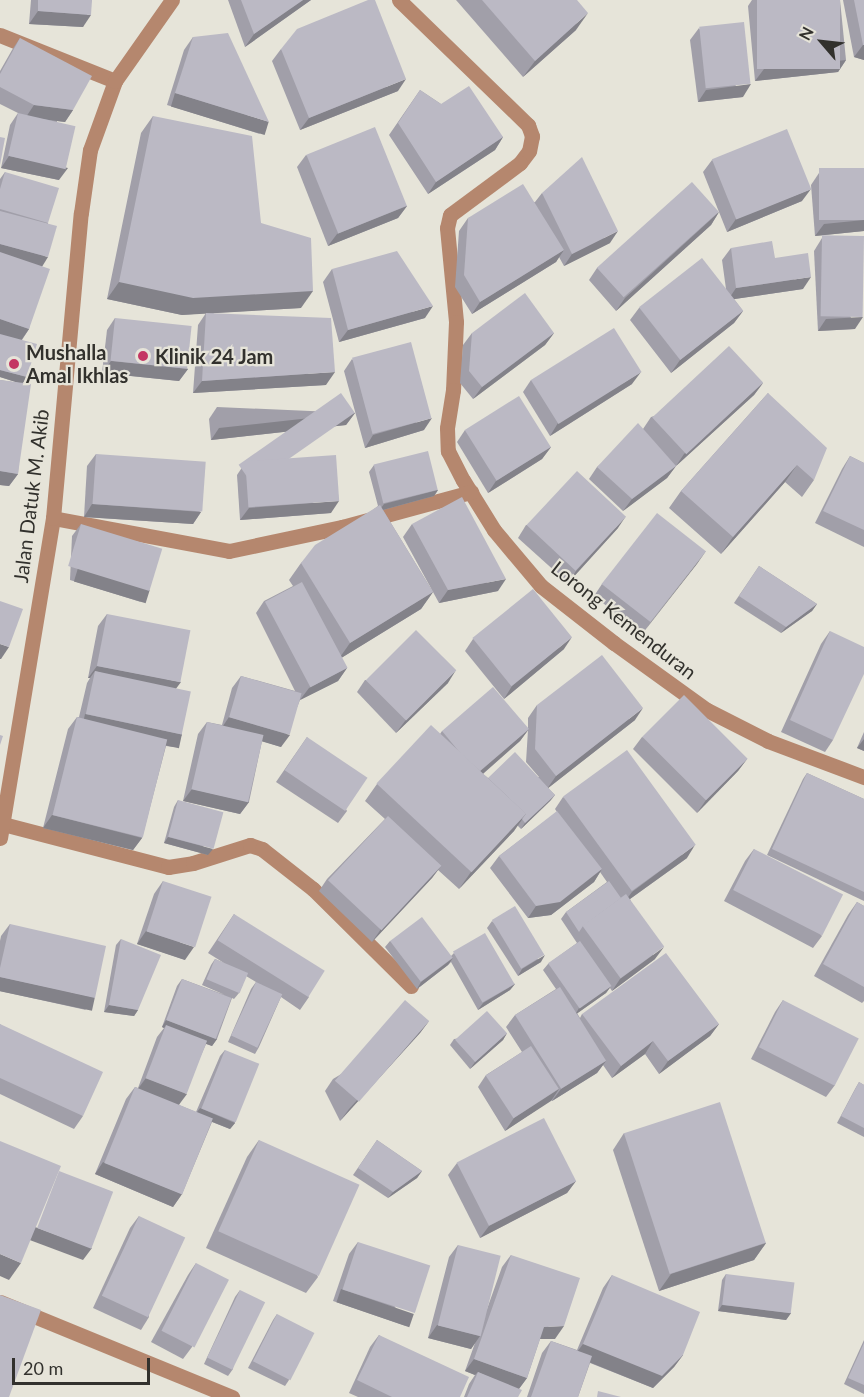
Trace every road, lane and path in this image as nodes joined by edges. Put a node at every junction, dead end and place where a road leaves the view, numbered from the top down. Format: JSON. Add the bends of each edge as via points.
{"nodes":[{"id":1,"x":172,"y":0,"type":"edge"},
{"id":2,"x":399,"y":0,"type":"edge"},
{"id":3,"x":0,"y":35,"type":"edge"},
{"id":4,"x":115,"y":81,"type":"junction"},
{"id":5,"x":471,"y":492,"type":"junction"},
{"id":6,"x":53,"y":518,"type":"junction"},
{"id":7,"x":864,"y":777,"type":"edge"},
{"id":8,"x":2,"y":831,"type":"edge"},
{"id":9,"x":411,"y":986,"type":"dead end"},
{"id":10,"x":0,"y":1302,"type":"edge"},
{"id":11,"x":232,"y":1397,"type":"edge"}],
"edges":[{"from":1,"to":4,"type":"street","name":"Jalan Datuk M. Akib"},
{"from":2,"to":5,"type":"street","name":"Lorong Kemenduran","via":[[528,125],[532,136],[529,151],[520,163],[450,215],[447,228],[456,322],[448,451]]},
{"from":3,"to":4,"type":"street"},
{"from":4,"to":6,"type":"street","name":"Jalan Datuk M. Akib","via":[[90,150],[81,213]]},
{"from":5,"to":6,"type":"street","via":[[342,527],[229,550]]},
{"from":5,"to":7,"type":"street","name":"Lorong Kemenduran","via":[[494,530],[541,586],[706,710],[768,741]]},
{"from":6,"to":8,"type":"street","name":"Jalan Datuk M. Akib"},
{"from":8,"to":9,"type":"street","via":[[168,867],[250,845],[262,849],[320,896]]},
{"from":10,"to":11,"type":"street"}]}
